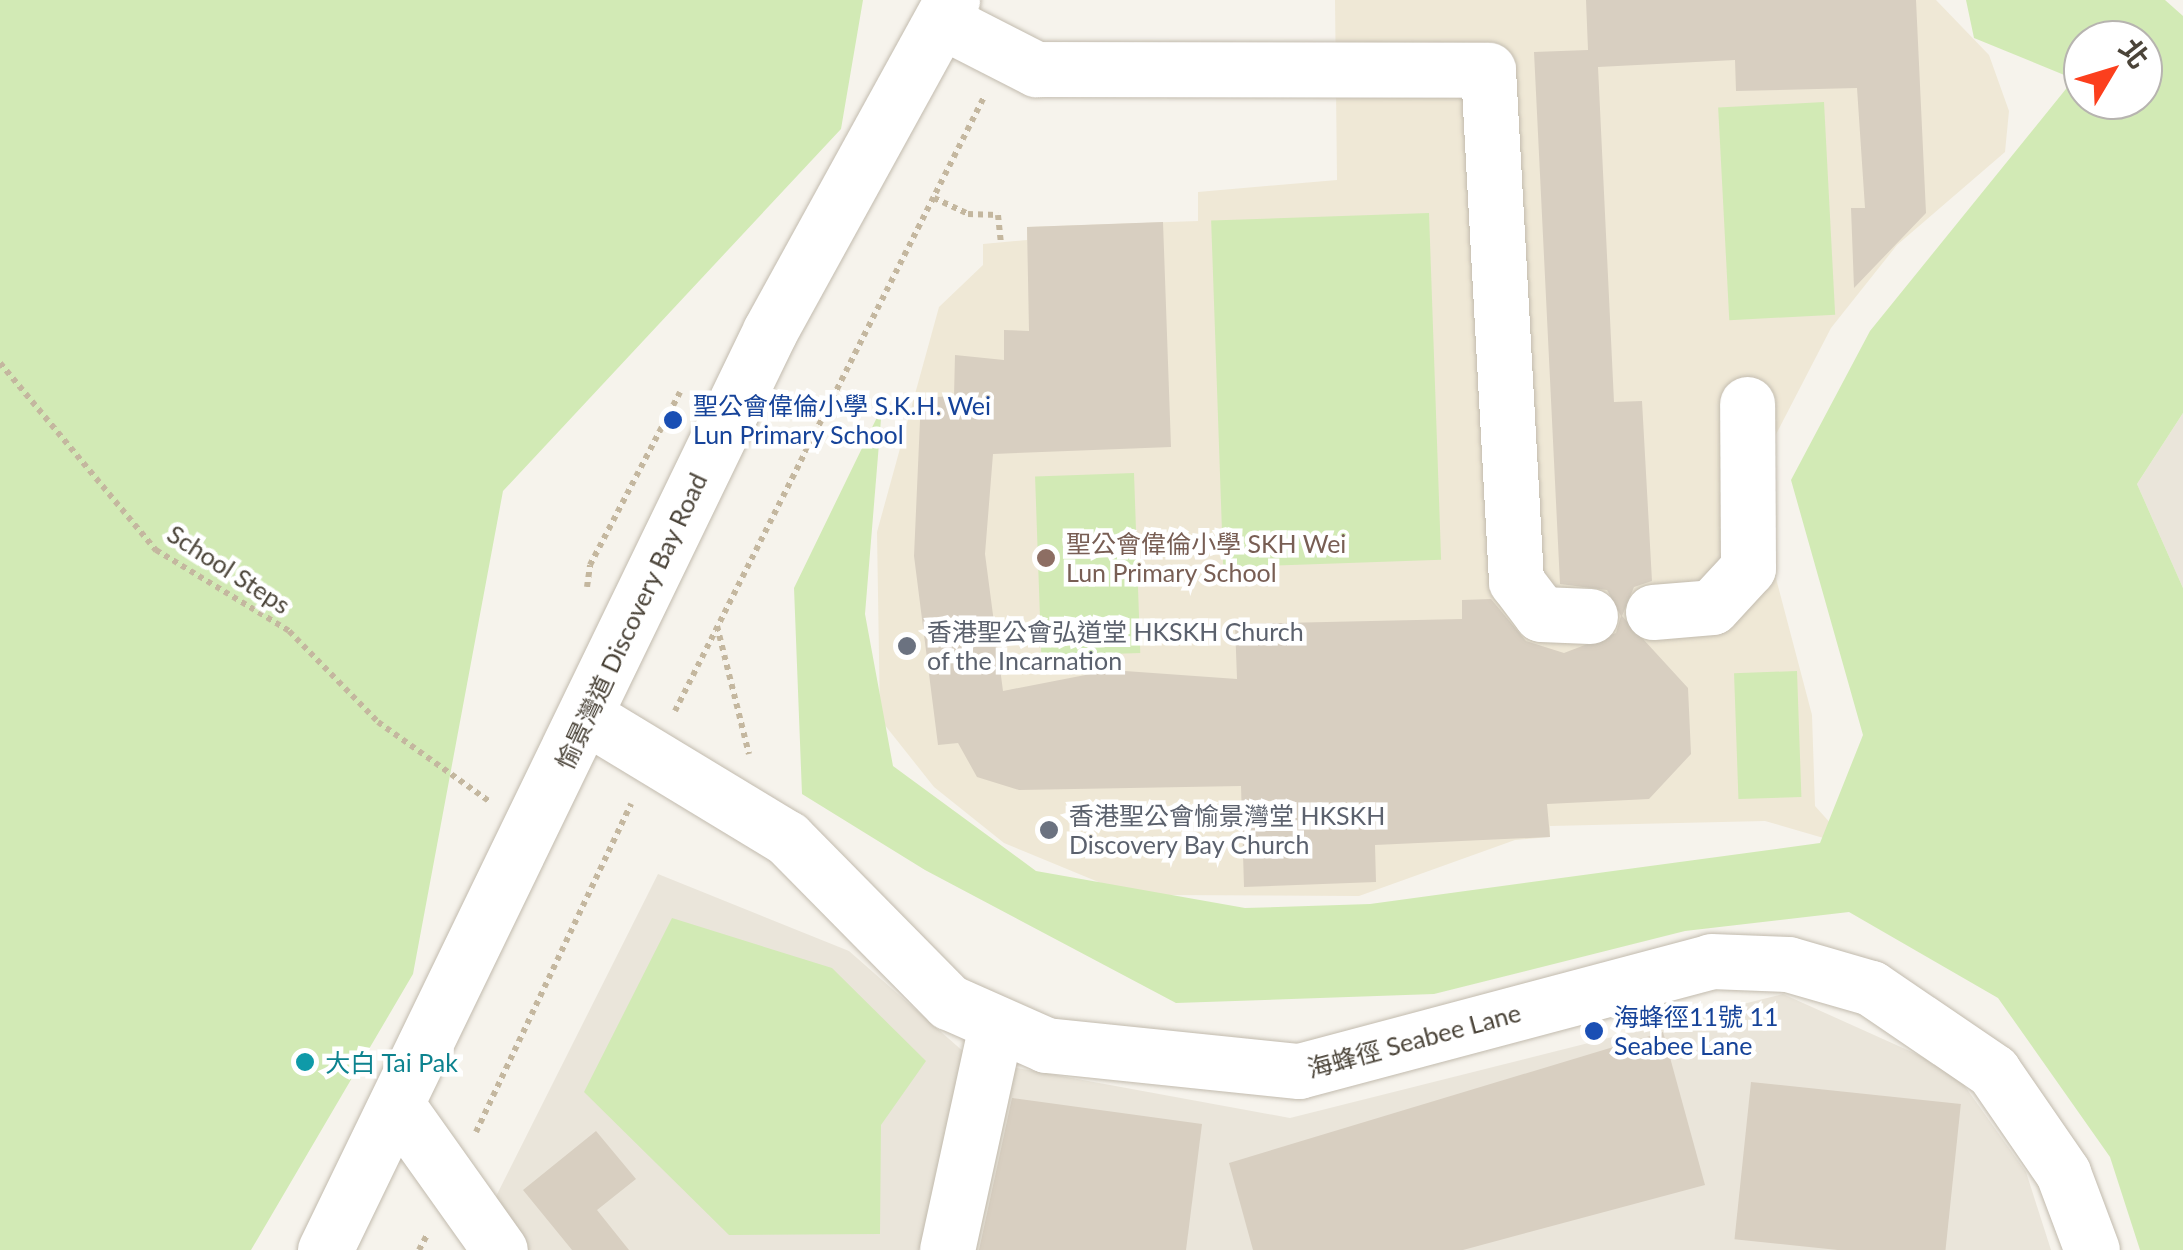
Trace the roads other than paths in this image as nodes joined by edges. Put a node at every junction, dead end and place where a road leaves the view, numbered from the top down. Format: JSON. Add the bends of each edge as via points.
{"nodes":[{"id":1,"x":947,"y":10,"type":"edge"},
{"id":2,"x":1747,"y":404,"type":"dead end"},
{"id":3,"x":1654,"y":612,"type":"dead end"},
{"id":4,"x":1590,"y":616,"type":"dead end"},
{"id":5,"x":587,"y":717,"type":"junction"},
{"id":6,"x":995,"y":1029,"type":"junction"},
{"id":7,"x":400,"y":1108,"type":"junction"},
{"id":8,"x":326,"y":1250,"type":"edge"},
{"id":9,"x":500,"y":1250,"type":"edge"},
{"id":10,"x":947,"y":1250,"type":"edge"},
{"id":11,"x":2092,"y":1250,"type":"edge"}],
"edges":[{"from":1,"to":4,"type":"street","via":[[1036,69],[1488,70],[1516,581],[1541,614]]},
{"from":1,"to":5,"type":"street","name":"愉景灣道 Discovery Bay Road","via":[[770,331]]},
{"from":2,"to":3,"type":"street","via":[[1748,568],[1712,608]]},
{"from":5,"to":6,"type":"street","name":"海蜂徑 Seabee Lane","via":[[787,838],[949,1002]]},
{"from":5,"to":7,"type":"street","name":"愉景灣道 Discovery Bay Road"},
{"from":6,"to":10,"type":"street"},
{"from":6,"to":11,"type":"street","name":"海蜂徑 Seabee Lane","via":[[1046,1046],[1298,1072],[1670,968],[1788,964],[1906,1006],[1993,1071],[2049,1148]]},
{"from":7,"to":8,"type":"street","name":"愉景灣道 Discovery Bay Road"},
{"from":7,"to":9,"type":"street"}]}
